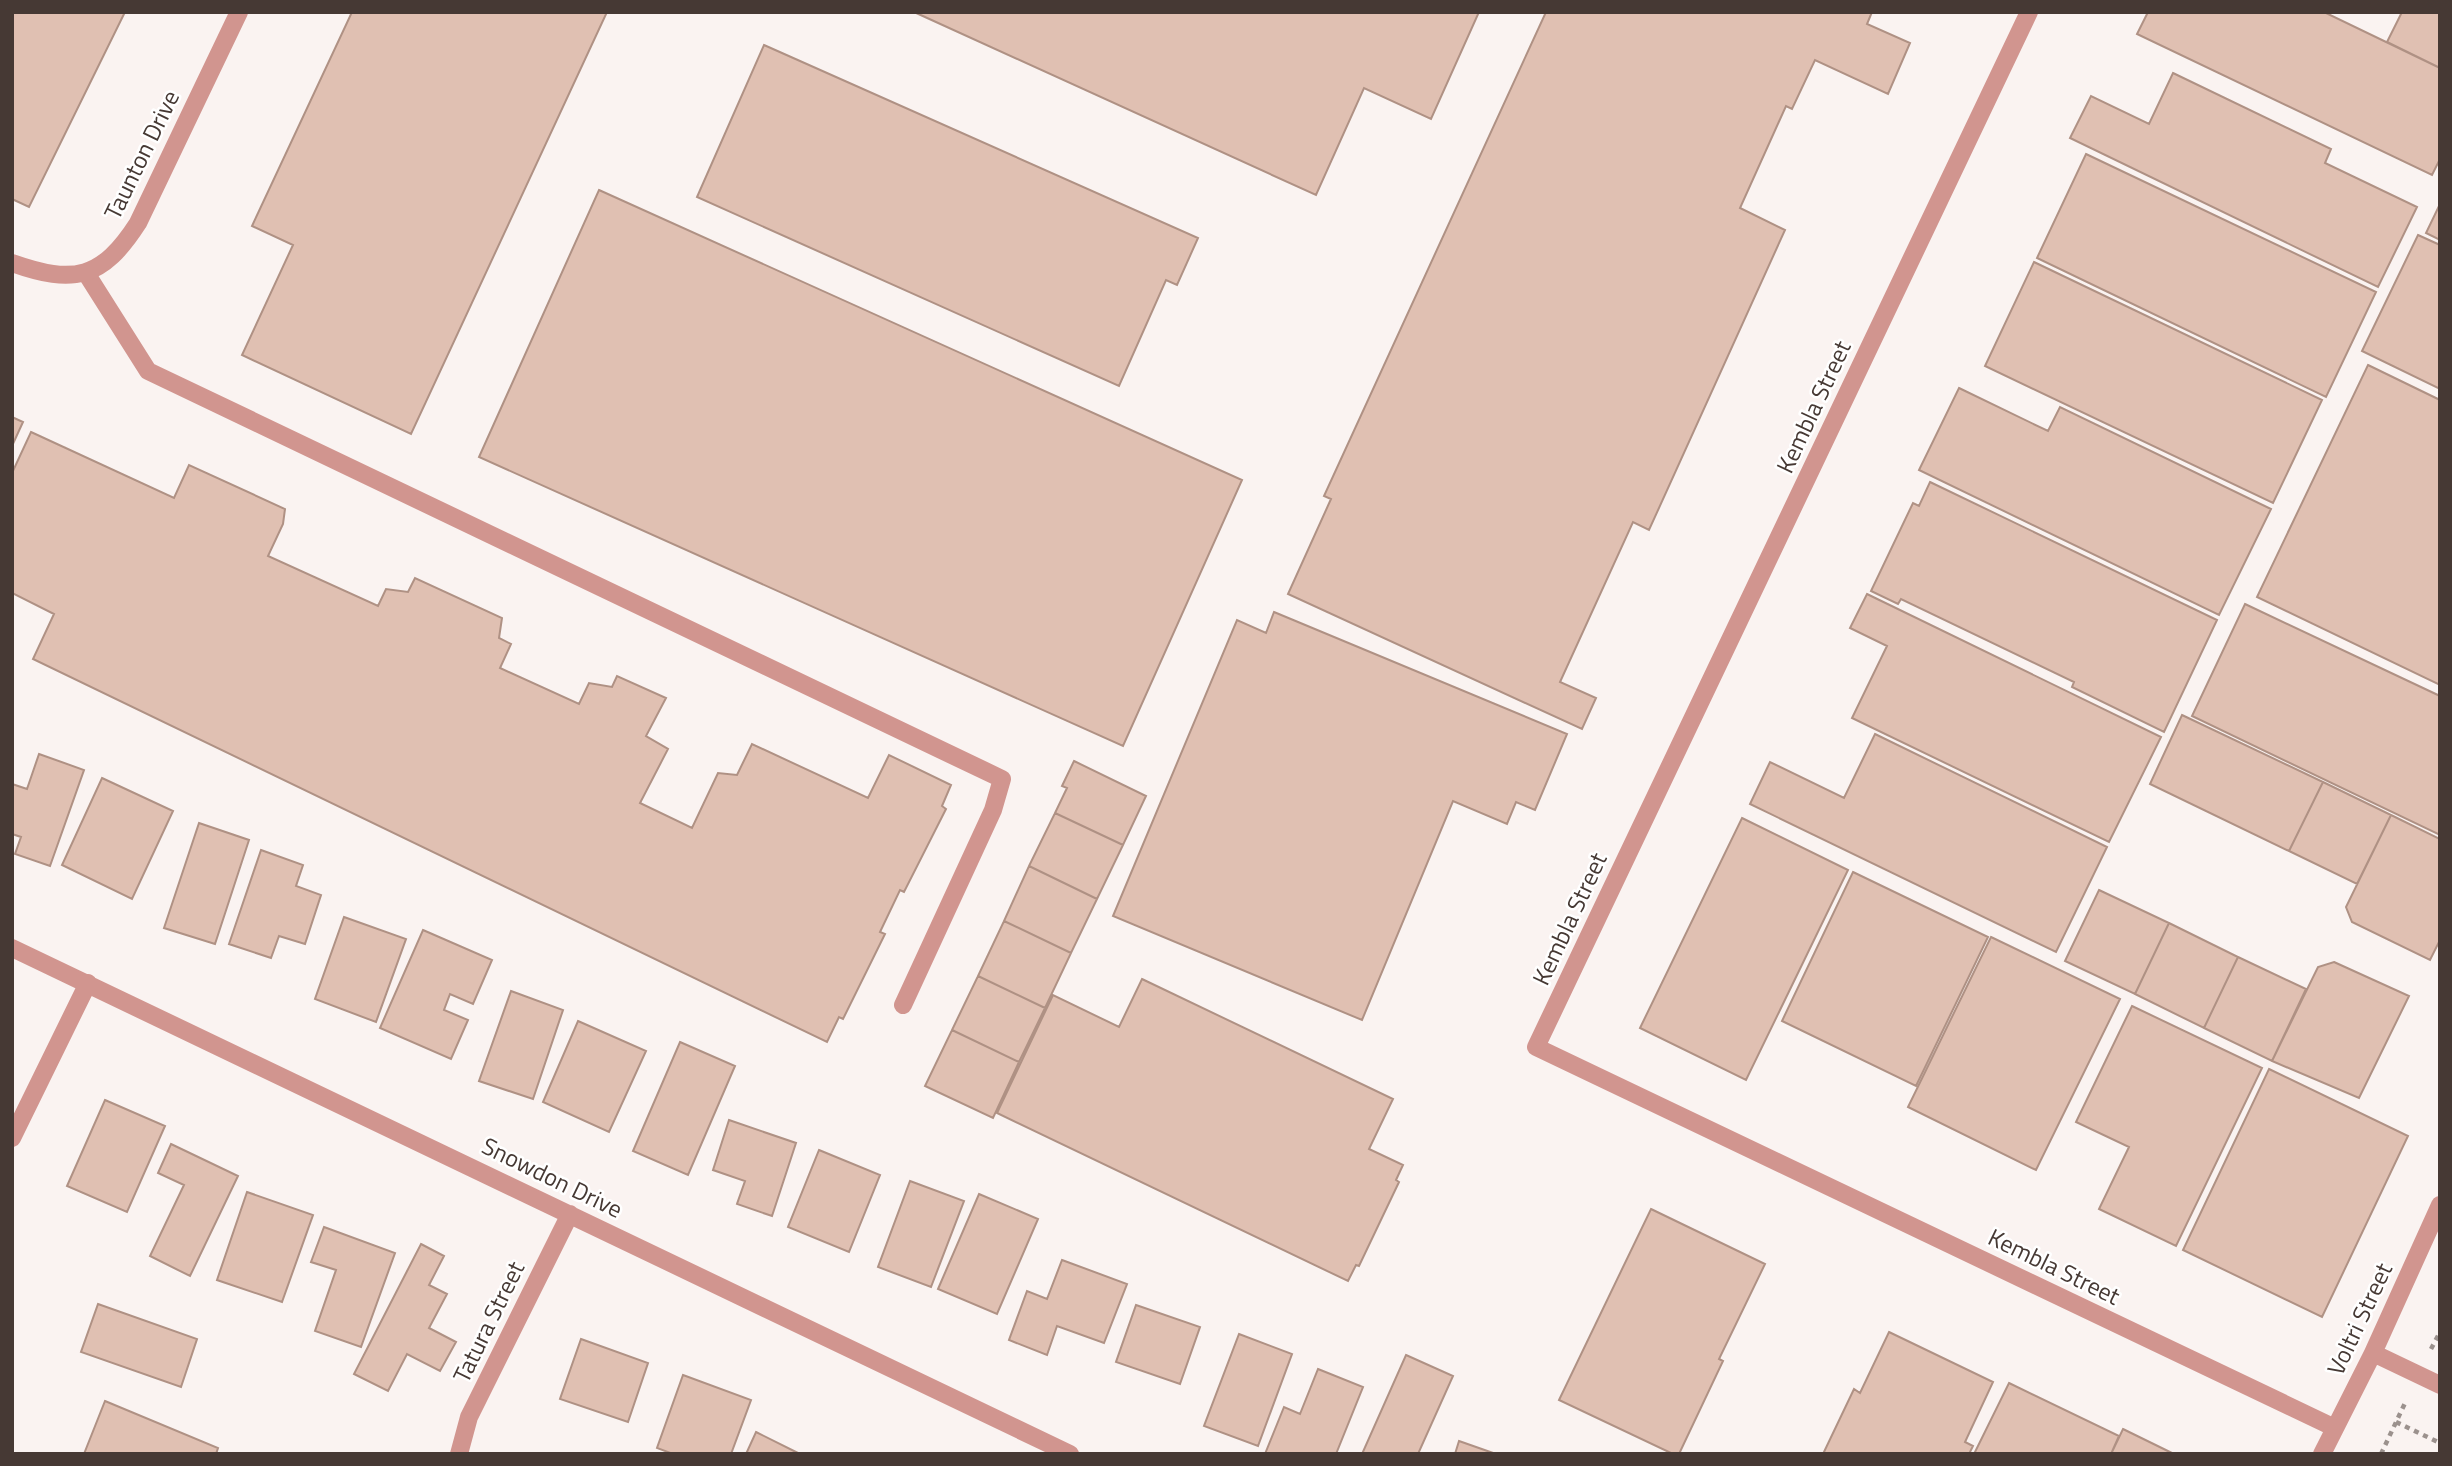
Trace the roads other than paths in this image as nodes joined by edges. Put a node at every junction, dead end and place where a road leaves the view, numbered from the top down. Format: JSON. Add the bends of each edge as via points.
{"nodes":[{"id":1,"x":239,"y":12,"type":"edge"},
{"id":2,"x":2029,"y":12,"type":"edge"},
{"id":3,"x":12,"y":263,"type":"edge"},
{"id":4,"x":86,"y":273,"type":"junction"},
{"id":5,"x":12,"y":948,"type":"edge"},
{"id":6,"x":88,"y":983,"type":"junction"},
{"id":7,"x":902,"y":1005,"type":"dead end"},
{"id":8,"x":12,"y":1138,"type":"edge"},
{"id":9,"x":2440,"y":1205,"type":"edge"},
{"id":10,"x":570,"y":1214,"type":"junction"},
{"id":11,"x":2373,"y":1353,"type":"junction"},
{"id":12,"x":2440,"y":1385,"type":"edge"},
{"id":13,"x":2335,"y":1428,"type":"junction"},
{"id":14,"x":459,"y":1454,"type":"edge"},
{"id":15,"x":1070,"y":1454,"type":"edge"},
{"id":16,"x":2322,"y":1454,"type":"edge"}],
"edges":[{"from":1,"to":4,"type":"street","name":"Taunton Drive","via":[[138,223],[110,261]]},
{"from":2,"to":13,"type":"street","name":"Kembla Street","via":[[1536,1047]]},
{"from":3,"to":4,"type":"street","via":[[57,275]]},
{"from":4,"to":7,"type":"street","via":[[148,371],[1002,779],[993,810]]},
{"from":5,"to":6,"type":"street","name":"Snowdon Drive"},
{"from":6,"to":8,"type":"street"},
{"from":6,"to":10,"type":"street","name":"Snowdon Drive"},
{"from":9,"to":11,"type":"street","name":"Voltri Street"},
{"from":10,"to":14,"type":"street","name":"Tatura Street","via":[[469,1417]]},
{"from":10,"to":15,"type":"street","name":"Snowdon Drive"},
{"from":11,"to":12,"type":"street"},
{"from":11,"to":13,"type":"street","name":"Voltri Street"},
{"from":13,"to":16,"type":"street","name":"Voltri Street"}]}
